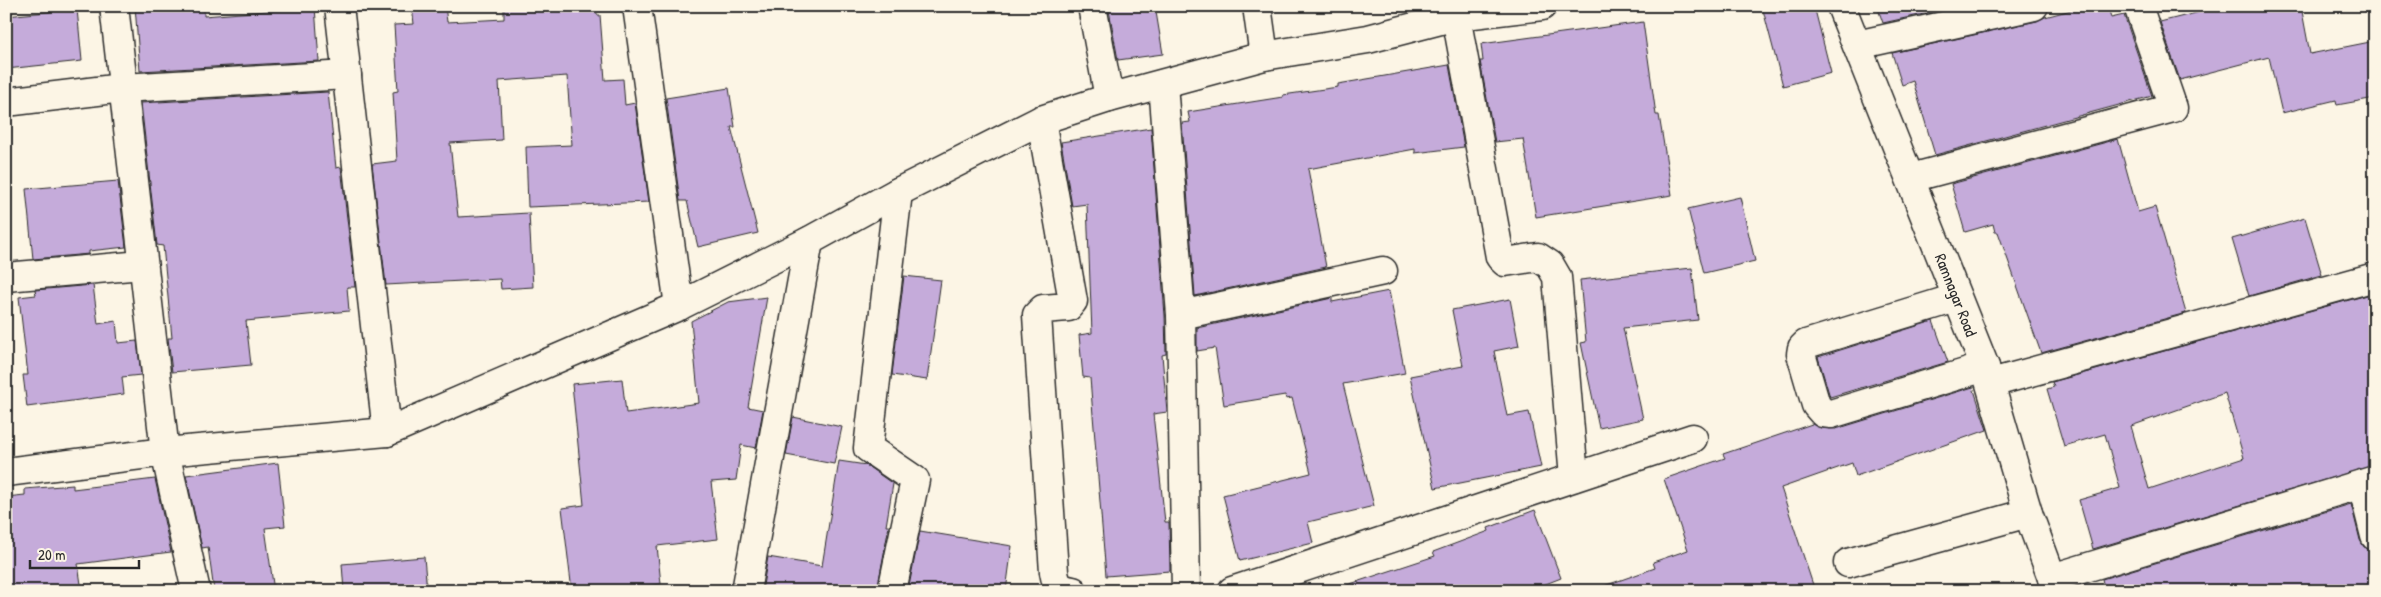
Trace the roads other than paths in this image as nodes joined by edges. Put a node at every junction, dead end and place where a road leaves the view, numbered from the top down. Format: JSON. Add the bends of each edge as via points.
{"nodes":[{"id":1,"x":114,"y":6,"type":"edge"},
{"id":2,"x":340,"y":6,"type":"edge"},
{"id":3,"x":637,"y":6,"type":"edge"},
{"id":4,"x":1092,"y":6,"type":"edge"},
{"id":5,"x":1257,"y":6,"type":"edge"},
{"id":6,"x":1542,"y":6,"type":"edge"},
{"id":7,"x":1841,"y":6,"type":"edge"},
{"id":8,"x":2034,"y":6,"type":"edge"},
{"id":9,"x":2138,"y":6,"type":"edge"},
{"id":10,"x":1505,"y":9,"type":"edge"},
{"id":11,"x":1456,"y":16,"type":"junction"},
{"id":12,"x":1857,"y":45,"type":"junction"},
{"id":13,"x":1264,"y":56,"type":"junction"},
{"id":14,"x":347,"y":75,"type":"junction"},
{"id":15,"x":1162,"y":84,"type":"junction"},
{"id":16,"x":122,"y":88,"type":"junction"},
{"id":17,"x":1109,"y":98,"type":"junction"},
{"id":18,"x":6,"y":102,"type":"edge"},
{"id":19,"x":1041,"y":120,"type":"junction"},
{"id":20,"x":1911,"y":178,"type":"junction"},
{"id":21,"x":898,"y":192,"type":"junction"},
{"id":22,"x":809,"y":241,"type":"junction"},
{"id":23,"x":142,"y":265,"type":"junction"},
{"id":24,"x":1383,"y":271,"type":"dead end"},
{"id":25,"x":6,"y":277,"type":"edge"},
{"id":26,"x":2375,"y":277,"type":"edge"},
{"id":27,"x":1956,"y":298,"type":"junction"},
{"id":28,"x":678,"y":306,"type":"junction"},
{"id":29,"x":1182,"y":315,"type":"junction"},
{"id":30,"x":1988,"y":375,"type":"junction"},
{"id":31,"x":387,"y":432,"type":"junction"},
{"id":32,"x":1692,"y":438,"type":"dead end"},
{"id":33,"x":165,"y":452,"type":"junction"},
{"id":34,"x":6,"y":472,"type":"edge"},
{"id":35,"x":1574,"y":478,"type":"junction"},
{"id":36,"x":2368,"y":482,"type":"edge"},
{"id":37,"x":2028,"y":513,"type":"junction"},
{"id":38,"x":2375,"y":536,"type":"edge"},
{"id":39,"x":1848,"y":563,"type":"dead end"},
{"id":40,"x":2054,"y":584,"type":"edge"},
{"id":41,"x":196,"y":591,"type":"edge"},
{"id":42,"x":746,"y":591,"type":"edge"},
{"id":43,"x":892,"y":591,"type":"edge"},
{"id":44,"x":1073,"y":591,"type":"edge"},
{"id":45,"x":1186,"y":591,"type":"edge"},
{"id":46,"x":1232,"y":591,"type":"edge"}],
"edges":[{"from":1,"to":16,"type":"street"},
{"from":2,"to":14,"type":"street"},
{"from":3,"to":28,"type":"street"},
{"from":4,"to":17,"type":"street"},
{"from":5,"to":13,"type":"street"},
{"from":6,"to":10,"type":"street"},
{"from":7,"to":12,"type":"street","name":"Ramnagar Road"},
{"from":8,"to":12,"type":"street"},
{"from":9,"to":20,"type":"street","via":[[2173,108]]},
{"from":10,"to":11,"type":"street"},
{"from":11,"to":13,"type":"street","via":[[1368,39]]},
{"from":11,"to":35,"type":"street","via":[[1500,257],[1505,262],[1538,257],[1550,265],[1557,277]]},
{"from":12,"to":20,"type":"street","name":"Ramnagar Road"},
{"from":13,"to":15,"type":"street"},
{"from":14,"to":16,"type":"street"},
{"from":14,"to":31,"type":"street"},
{"from":15,"to":17,"type":"street"},
{"from":15,"to":29,"type":"street"},
{"from":16,"to":18,"type":"street"},
{"from":16,"to":23,"type":"street"},
{"from":17,"to":19,"type":"street"},
{"from":19,"to":21,"type":"street"},
{"from":19,"to":44,"type":"street","via":[[1074,301],[1068,307],[1043,309],[1037,315],[1055,582],[1062,589]]},
{"from":20,"to":27,"type":"street","name":"Ramnagar Road"},
{"from":21,"to":22,"type":"street"},
{"from":21,"to":43,"type":"street","via":[[868,448],[915,480]]},
{"from":22,"to":28,"type":"street"},
{"from":22,"to":42,"type":"street"},
{"from":23,"to":25,"type":"street"},
{"from":23,"to":33,"type":"street"},
{"from":24,"to":29,"type":"street"},
{"from":26,"to":30,"type":"street"},
{"from":27,"to":30,"type":"street","name":"Ramnagar Road"},
{"from":27,"to":30,"type":"street","via":[[1806,344],[1801,354],[1816,405],[1823,413],[1831,414]]},
{"from":28,"to":31,"type":"street"},
{"from":29,"to":45,"type":"street"},
{"from":30,"to":37,"type":"street","name":"Ramnagar Road"},
{"from":31,"to":33,"type":"street"},
{"from":32,"to":35,"type":"street"},
{"from":33,"to":34,"type":"street"},
{"from":33,"to":41,"type":"street"},
{"from":35,"to":46,"type":"street"},
{"from":36,"to":38,"type":"street"},
{"from":36,"to":40,"type":"street"},
{"from":37,"to":39,"type":"street"},
{"from":37,"to":40,"type":"street","name":"Ramnagar Road"}]}
